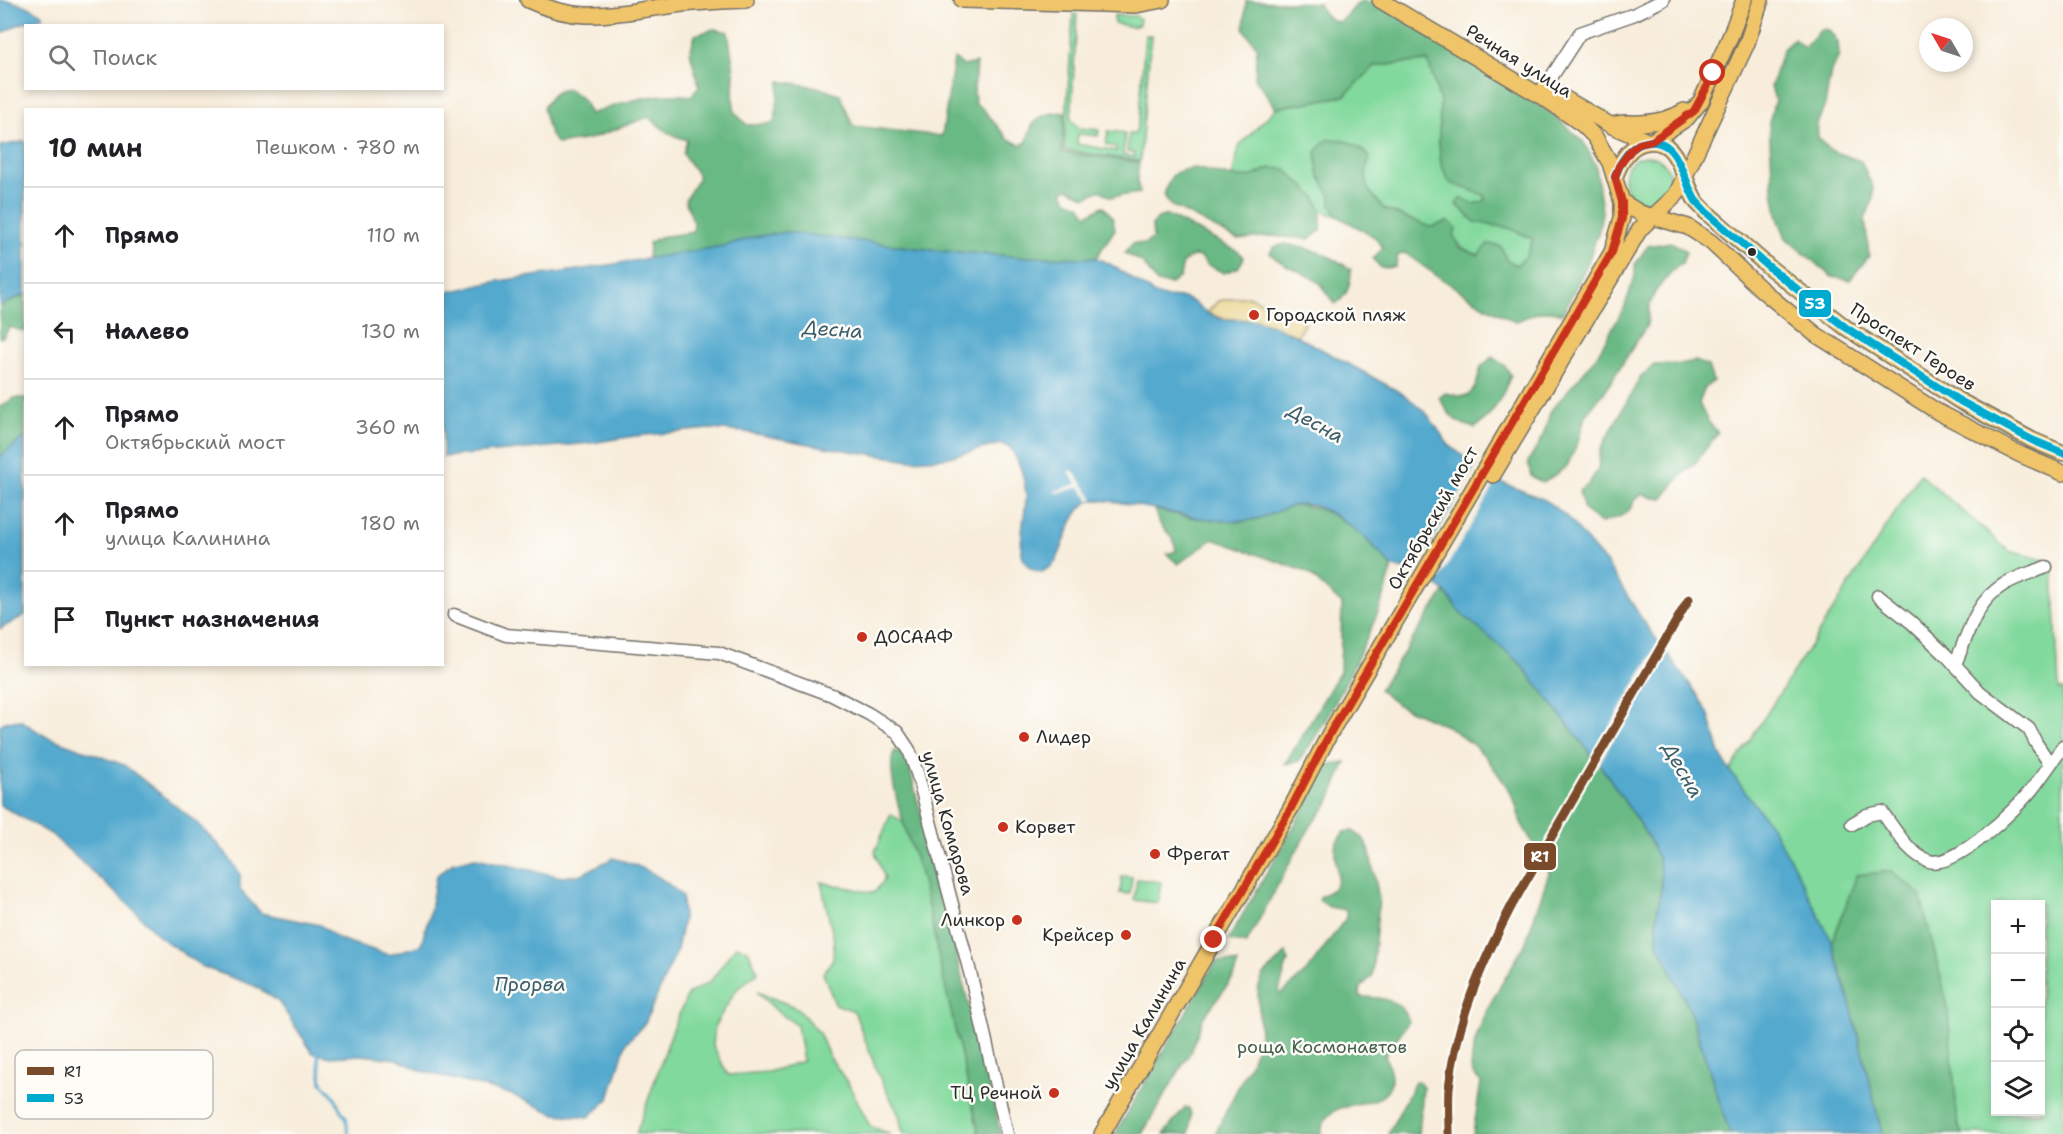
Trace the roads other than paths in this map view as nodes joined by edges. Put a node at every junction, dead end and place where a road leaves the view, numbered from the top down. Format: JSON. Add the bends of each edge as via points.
{"nodes":[{"id":1,"x":528,"y":0,"type":"edge"},
{"id":2,"x":746,"y":0,"type":"edge"},
{"id":3,"x":962,"y":0,"type":"edge"},
{"id":4,"x":1161,"y":0,"type":"edge"},
{"id":5,"x":1172,"y":0,"type":"edge"},
{"id":6,"x":1177,"y":0,"type":"edge"},
{"id":7,"x":1380,"y":0,"type":"edge"},
{"id":8,"x":1401,"y":0,"type":"edge"},
{"id":9,"x":1663,"y":0,"type":"edge"},
{"id":10,"x":1743,"y":0,"type":"edge"},
{"id":11,"x":1761,"y":0,"type":"edge"},
{"id":12,"x":1715,"y":72,"type":"junction"},
{"id":13,"x":1545,"y":87,"type":"junction"},
{"id":14,"x":1612,"y":126,"type":"junction"},
{"id":15,"x":1650,"y":141,"type":"junction"},
{"id":16,"x":1684,"y":175,"type":"junction"},
{"id":17,"x":1615,"y":177,"type":"junction"},
{"id":18,"x":1622,"y":202,"type":"junction"},
{"id":19,"x":1653,"y":216,"type":"junction"},
{"id":20,"x":1574,"y":326,"type":"junction"},
{"id":21,"x":2063,"y":453,"type":"edge"},
{"id":22,"x":2063,"y":473,"type":"edge"},
{"id":23,"x":2046,"y":567,"type":"dead end"},
{"id":24,"x":1878,"y":596,"type":"dead end"},
{"id":25,"x":454,"y":615,"type":"dead end"},
{"id":26,"x":1955,"y":664,"type":"junction"},
{"id":27,"x":1334,"y":735,"type":"joint"},
{"id":28,"x":2063,"y":747,"type":"edge"},
{"id":29,"x":2050,"y":764,"type":"junction"},
{"id":30,"x":1852,"y":824,"type":"dead end"},
{"id":31,"x":1007,"y":1134,"type":"edge"},
{"id":32,"x":1102,"y":1134,"type":"edge"}],
"edges":[{"from":1,"to":2,"type":"main road","via":[[553,11],[597,16],[678,4]]},
{"from":3,"to":4,"type":"main road","via":[[1136,5]]},
{"from":5,"to":6,"type":"main road"},
{"from":7,"to":17,"type":"main road","name":"Речная улица","via":[[1582,124],[1595,137]]},
{"from":8,"to":13,"type":"main road","name":"Речная улица"},
{"from":9,"to":13,"type":"street","via":[[1580,33]]},
{"from":10,"to":12,"type":"main road"},
{"from":11,"to":16,"type":"main road","via":[[1747,43]]},
{"from":12,"to":14,"type":"main road","via":[[1696,101],[1679,114],[1649,123]]},
{"from":12,"to":15,"type":"main road","via":[[1694,111]]},
{"from":13,"to":14,"type":"main road","name":"Речная улица"},
{"from":14,"to":15,"type":"main road","name":"Речная улица"},
{"from":15,"to":16,"type":"main road","via":[[1671,148]]},
{"from":15,"to":17,"type":"main road","via":[[1631,150]]},
{"from":16,"to":19,"type":"main road","via":[[1676,195]]},
{"from":16,"to":21,"type":"main road","name":"Проспект Героев","via":[[1706,212],[1845,327],[1958,400]]},
{"from":17,"to":18,"type":"main road"},
{"from":18,"to":19,"type":"main road"},
{"from":18,"to":20,"type":"main road","via":[[1622,218],[1612,252]]},
{"from":19,"to":20,"type":"main road","via":[[1640,228]]},
{"from":19,"to":22,"type":"main road","via":[[1688,227],[1711,242],[1815,334],[1867,368],[1938,412]]},
{"from":20,"to":27,"type":"main road","name":"Октябрьский мост"},
{"from":23,"to":26,"type":"street","via":[[2003,585],[1986,601],[1971,622]]},
{"from":24,"to":26,"type":"street"},
{"from":25,"to":31,"type":"street","name":"улица Комарова","via":[[506,635],[719,653],[832,695],[897,732],[909,750],[918,776],[971,976]]},
{"from":26,"to":29,"type":"street","via":[[1980,692],[2029,729]]},
{"from":27,"to":32,"type":"main road","name":"улица Калинина"},
{"from":28,"to":29,"type":"street"},
{"from":29,"to":30,"type":"street","via":[[2010,813],[1948,860],[1931,862],[1915,854],[1882,812]]}]}
